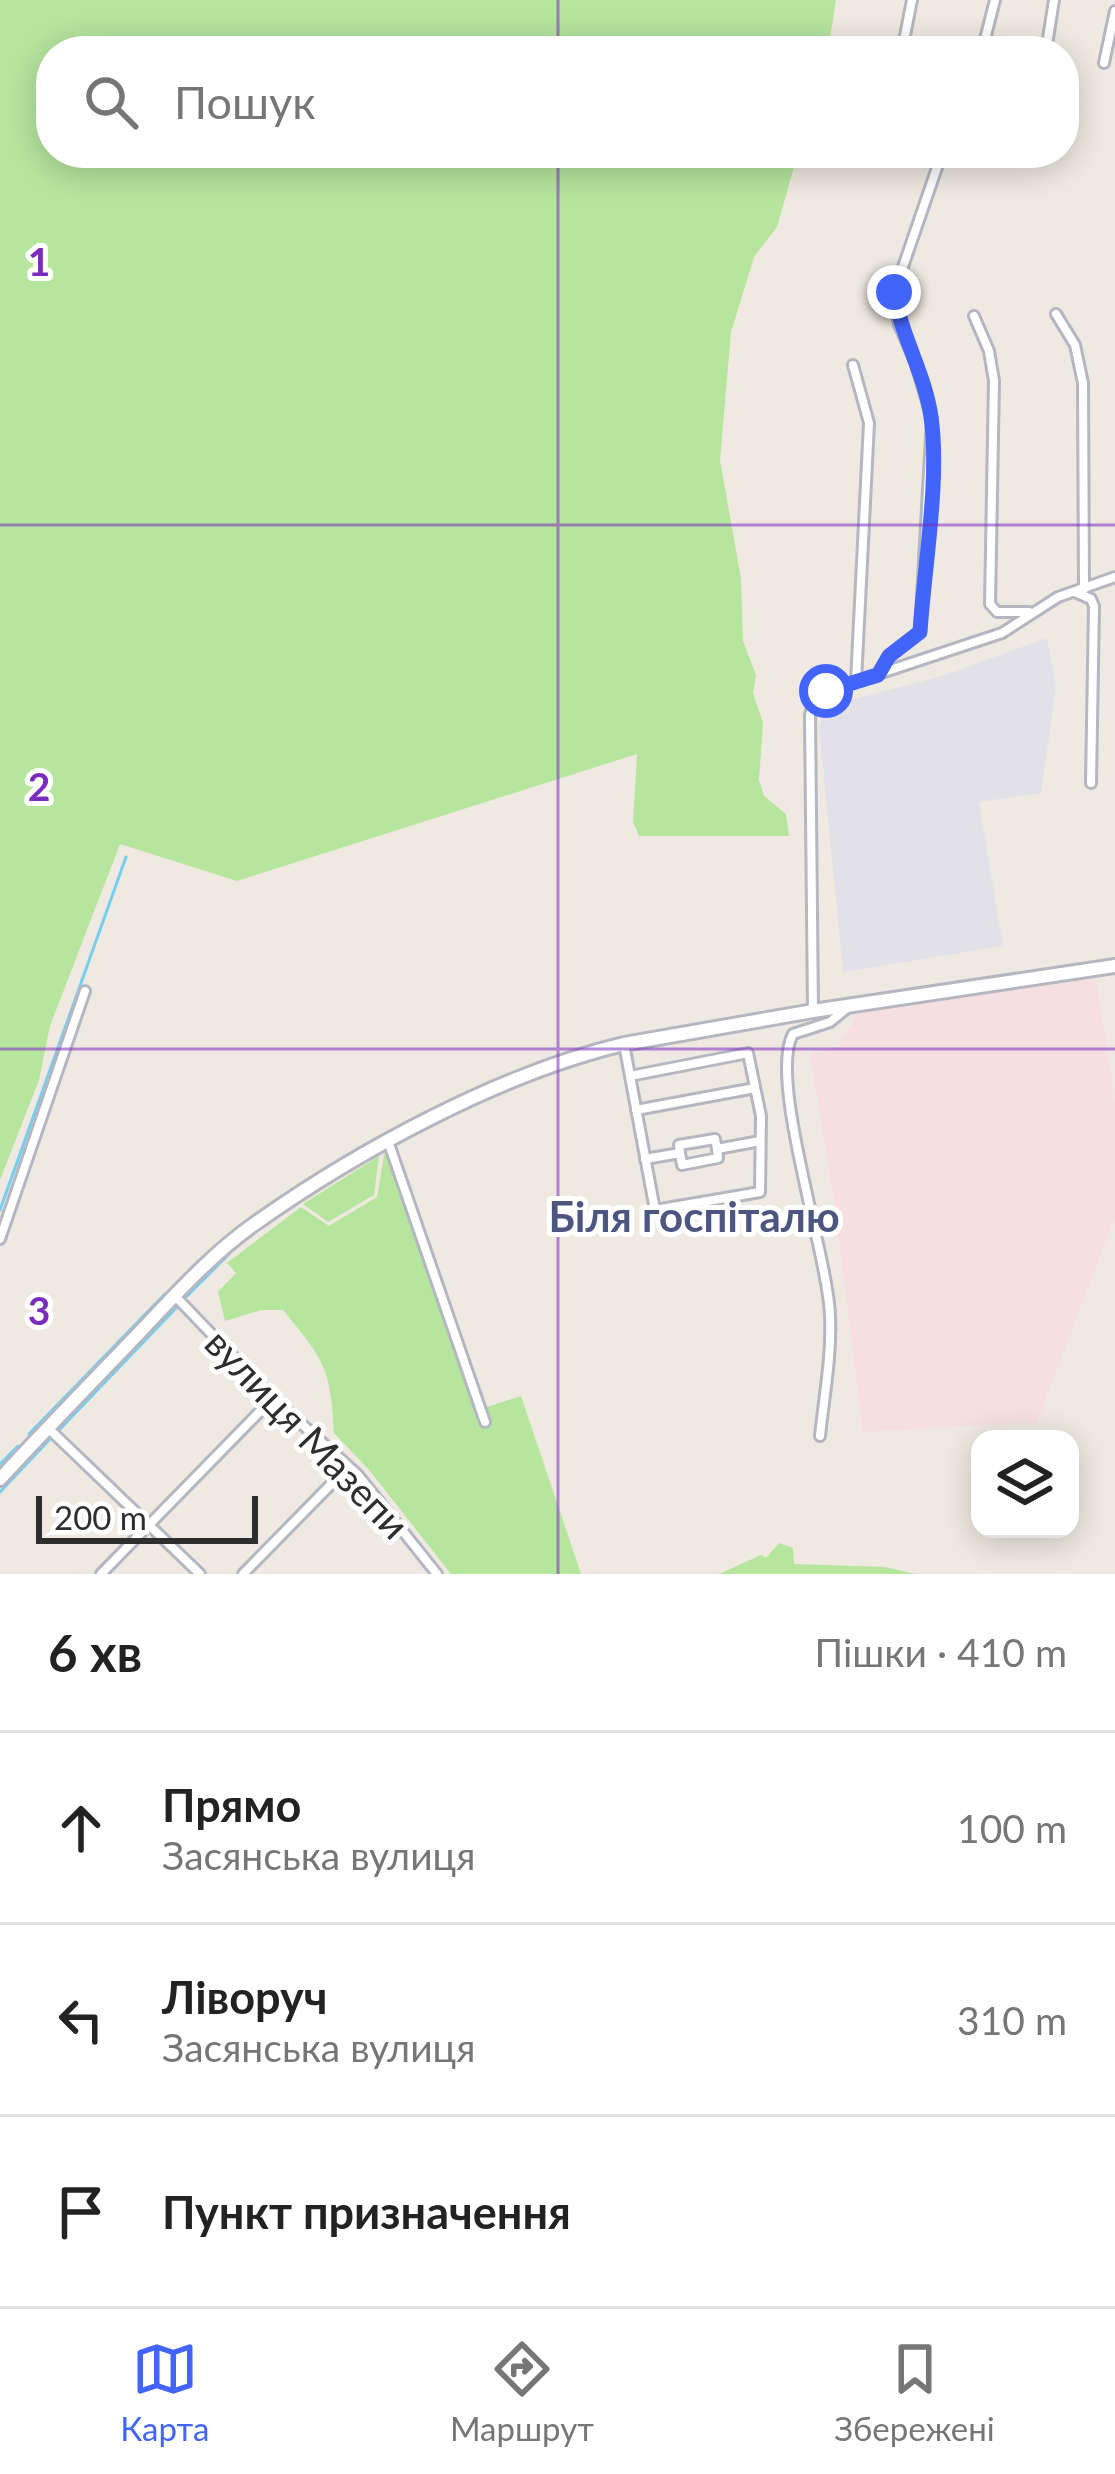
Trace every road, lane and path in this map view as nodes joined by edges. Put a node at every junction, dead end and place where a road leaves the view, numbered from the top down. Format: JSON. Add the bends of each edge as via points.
{"nodes":[{"id":1,"x":912,"y":0,"type":"edge"},
{"id":2,"x":994,"y":0,"type":"edge"},
{"id":3,"x":1054,"y":0,"type":"edge"},
{"id":4,"x":1115,"y":11,"type":"edge"},
{"id":5,"x":905,"y":36,"type":"edge"},
{"id":6,"x":986,"y":36,"type":"edge"},
{"id":7,"x":1048,"y":36,"type":"edge"},
{"id":8,"x":1104,"y":63,"type":"dead end"},
{"id":9,"x":937,"y":168,"type":"edge"},
{"id":10,"x":1056,"y":314,"type":"dead end"},
{"id":11,"x":974,"y":316,"type":"dead end"},
{"id":12,"x":854,"y":365,"type":"dead end"},
{"id":13,"x":1115,"y":577,"type":"edge"},
{"id":14,"x":1079,"y":590,"type":"junction"},
{"id":15,"x":1030,"y":612,"type":"junction"},
{"id":16,"x":878,"y":675,"type":"junction"},
{"id":17,"x":856,"y":682,"type":"junction"},
{"id":18,"x":1091,"y":783,"type":"dead end"},
{"id":19,"x":1115,"y":966,"type":"edge"},
{"id":20,"x":85,"y":991,"type":"dead end"},
{"id":21,"x":850,"y":1007,"type":"junction"},
{"id":22,"x":813,"y":1011,"type":"junction"},
{"id":23,"x":624,"y":1044,"type":"junction"},
{"id":24,"x":630,"y":1076,"type":"junction"},
{"id":25,"x":755,"y":1088,"type":"junction"},
{"id":26,"x":636,"y":1110,"type":"junction"},
{"id":27,"x":388,"y":1141,"type":"junction"},
{"id":28,"x":760,"y":1141,"type":"junction"},
{"id":29,"x":717,"y":1149,"type":"junction"},
{"id":30,"x":680,"y":1153,"type":"junction"},
{"id":31,"x":646,"y":1159,"type":"junction"},
{"id":32,"x":0,"y":1239,"type":"edge"},
{"id":33,"x":175,"y":1296,"type":"junction"},
{"id":34,"x":273,"y":1398,"type":"junction"},
{"id":35,"x":485,"y":1422,"type":"dead end"},
{"id":36,"x":48,"y":1428,"type":"junction"},
{"id":37,"x":820,"y":1436,"type":"dead end"},
{"id":38,"x":347,"y":1467,"type":"junction"},
{"id":39,"x":0,"y":1479,"type":"edge"},
{"id":40,"x":148,"y":1526,"type":"junction"},
{"id":41,"x":101,"y":1574,"type":"edge"},
{"id":42,"x":200,"y":1574,"type":"edge"},
{"id":43,"x":243,"y":1574,"type":"edge"},
{"id":44,"x":437,"y":1574,"type":"edge"}],
"edges":[{"from":1,"to":5,"type":"street"},
{"from":2,"to":6,"type":"street"},
{"from":3,"to":7,"type":"street"},
{"from":4,"to":8,"type":"street"},
{"from":9,"to":16,"type":"street","via":[[894,292],[932,419],[920,632]]},
{"from":10,"to":14,"type":"street","via":[[1075,345],[1083,383]]},
{"from":11,"to":15,"type":"street","via":[[994,381],[990,604],[998,612]]},
{"from":12,"to":17,"type":"street","via":[[868,423]]},
{"from":13,"to":14,"type":"street"},
{"from":14,"to":15,"type":"street"},
{"from":14,"to":18,"type":"street","via":[[1093,601]]},
{"from":15,"to":16,"type":"street","via":[[1002,633]]},
{"from":16,"to":17,"type":"street"},
{"from":17,"to":22,"type":"street","via":[[818,696],[812,708]]},
{"from":19,"to":21,"type":"main road"},
{"from":20,"to":32,"type":"street"},
{"from":21,"to":22,"type":"main road"},
{"from":21,"to":37,"type":"street","via":[[793,1034],[787,1045],[796,1143],[830,1312]]},
{"from":22,"to":23,"type":"main road"},
{"from":23,"to":24,"type":"street"},
{"from":23,"to":27,"type":"main road","via":[[514,1082]]},
{"from":24,"to":25,"type":"street","via":[[748,1053]]},
{"from":24,"to":26,"type":"street"},
{"from":25,"to":26,"type":"street"},
{"from":25,"to":28,"type":"street"},
{"from":26,"to":31,"type":"street"},
{"from":27,"to":33,"type":"main road","via":[[251,1226]]},
{"from":27,"to":35,"type":"street"},
{"from":28,"to":29,"type":"street"},
{"from":28,"to":31,"type":"street","via":[[760,1192],[655,1210]]},
{"from":29,"to":30,"type":"street","via":[[715,1138],[679,1145]]},
{"from":29,"to":30,"type":"street","via":[[718,1158],[682,1165]]},
{"from":30,"to":31,"type":"street"},
{"from":33,"to":34,"type":"street","name":"вулиця Мазепи"},
{"from":33,"to":36,"type":"main road"},
{"from":34,"to":38,"type":"street","name":"вулиця Мазепи"},
{"from":34,"to":40,"type":"street"},
{"from":36,"to":39,"type":"main road"},
{"from":36,"to":40,"type":"street"},
{"from":38,"to":43,"type":"street"},
{"from":38,"to":44,"type":"street","name":"вулиця Мазепи"},
{"from":40,"to":41,"type":"street"},
{"from":40,"to":42,"type":"street"}]}
